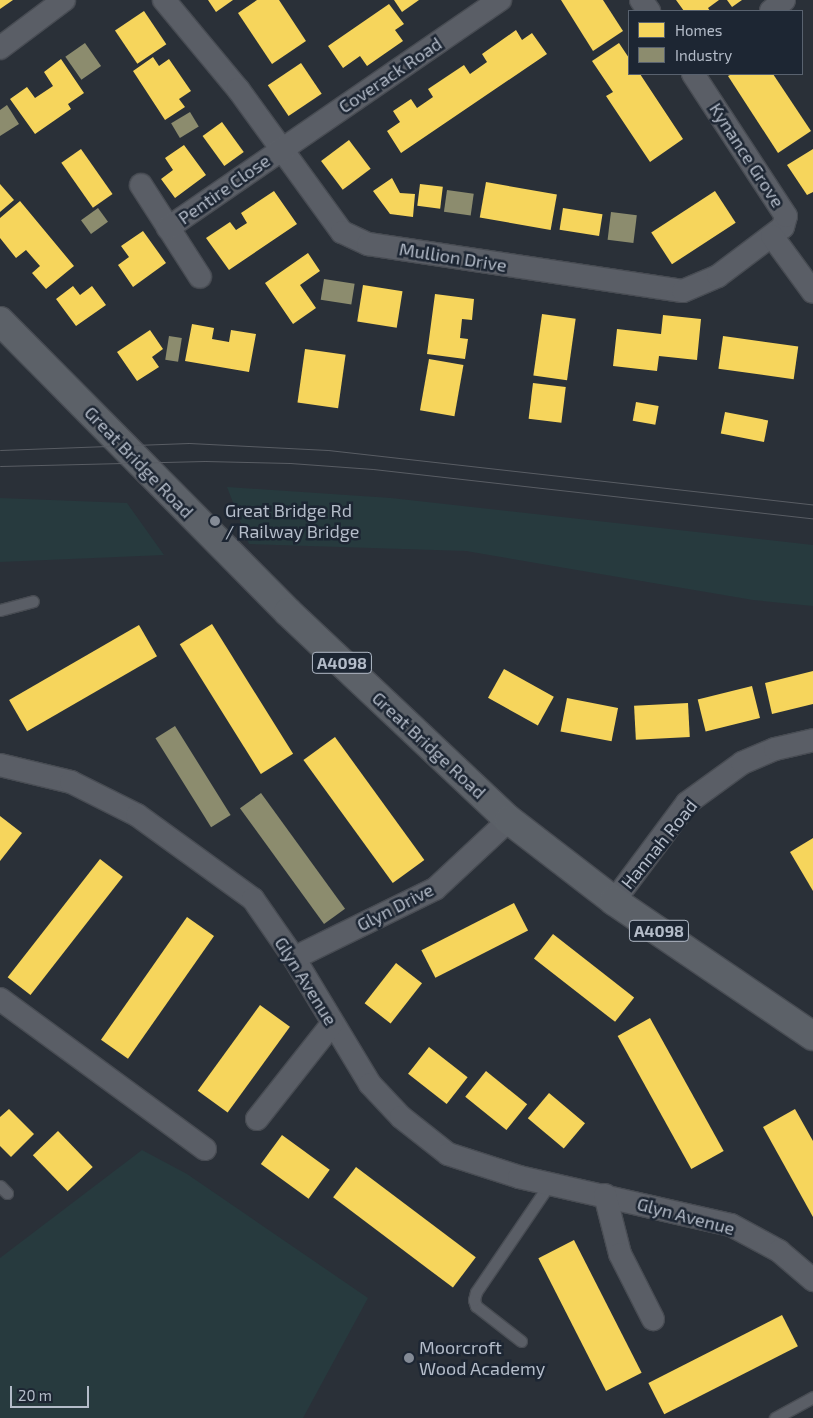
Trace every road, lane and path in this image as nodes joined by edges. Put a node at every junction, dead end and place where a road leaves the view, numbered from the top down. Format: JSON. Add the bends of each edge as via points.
{"nodes":[{"id":1,"x":64,"y":0,"type":"edge"},
{"id":2,"x":164,"y":0,"type":"edge"},
{"id":3,"x":500,"y":0,"type":"edge"},
{"id":4,"x":784,"y":0,"type":"edge"},
{"id":5,"x":772,"y":10,"type":"edge"},
{"id":6,"x":0,"y":48,"type":"edge"},
{"id":7,"x":694,"y":75,"type":"edge"},
{"id":8,"x":280,"y":151,"type":"junction"},
{"id":9,"x":141,"y":186,"type":"dead end"},
{"id":10,"x":168,"y":228,"type":"junction"},
{"id":11,"x":772,"y":236,"type":"junction"},
{"id":12,"x":200,"y":277,"type":"dead end"},
{"id":13,"x":813,"y":292,"type":"edge"},
{"id":14,"x":0,"y":321,"type":"edge"},
{"id":15,"x":33,"y":601,"type":"dead end"},
{"id":16,"x":0,"y":610,"type":"edge"},
{"id":17,"x":813,"y":740,"type":"edge"},
{"id":18,"x":0,"y":765,"type":"edge"},
{"id":19,"x":509,"y":820,"type":"junction"},
{"id":20,"x":614,"y":901,"type":"junction"},
{"id":21,"x":294,"y":958,"type":"junction"},
{"id":22,"x":0,"y":1000,"type":"edge"},
{"id":23,"x":332,"y":1024,"type":"junction"},
{"id":24,"x":813,"y":1036,"type":"edge"},
{"id":25,"x":257,"y":1119,"type":"dead end"},
{"id":26,"x":205,"y":1149,"type":"dead end"},
{"id":27,"x":550,"y":1183,"type":"junction"},
{"id":28,"x":605,"y":1195,"type":"junction"},
{"id":29,"x":813,"y":1280,"type":"edge"},
{"id":30,"x":653,"y":1319,"type":"dead end"},
{"id":31,"x":521,"y":1341,"type":"dead end"},
{"id":32,"x":813,"y":1397,"type":"edge"},
{"id":33,"x":775,"y":1418,"type":"edge"}],
"edges":[{"from":1,"to":6,"type":"street"},
{"from":2,"to":8,"type":"street","name":"Mullion Drive","via":[[238,89]]},
{"from":3,"to":8,"type":"street","name":"Coverack Road"},
{"from":4,"to":5,"type":"street"},
{"from":7,"to":11,"type":"street","name":"Kynance Grove","via":[[780,203],[786,216],[783,227]]},
{"from":8,"to":10,"type":"street","name":"Pentire Close"},
{"from":8,"to":11,"type":"street","name":"Mullion Drive","via":[[342,232],[368,244],[684,291],[718,276]]},
{"from":9,"to":10,"type":"street","name":"Pentire Close"},
{"from":10,"to":12,"type":"street","name":"Pentire Close"},
{"from":11,"to":13,"type":"street"},
{"from":14,"to":19,"type":"main road","name":"Great Bridge Road","number":"A4098","via":[[288,612]]},
{"from":15,"to":16,"type":"lane"},
{"from":17,"to":20,"type":"street","name":"Hannah Road","via":[[775,749],[742,763],[687,803]]},
{"from":18,"to":21,"type":"street","name":"Glyn Avenue","via":[[71,782],[166,833],[253,899]]},
{"from":19,"to":20,"type":"main road","name":"Great Bridge Road","number":"A4098"},
{"from":19,"to":21,"type":"street","name":"Glyn Drive","via":[[435,889]]},
{"from":20,"to":24,"type":"main road","name":"Great Bridge Road","number":"A4098"},
{"from":21,"to":23,"type":"street","name":"Glyn Avenue"},
{"from":22,"to":26,"type":"street"},
{"from":23,"to":25,"type":"street"},
{"from":23,"to":27,"type":"street","name":"Glyn Avenue","via":[[370,1084],[401,1117],[448,1154]]},
{"from":27,"to":28,"type":"street","name":"Glyn Avenue"},
{"from":27,"to":31,"type":"lane","via":[[476,1292],[474,1300],[476,1306]]},
{"from":28,"to":29,"type":"street","name":"Glyn Avenue","via":[[731,1226],[779,1251]]},
{"from":28,"to":30,"type":"street","name":"Glyn Avenue","via":[[620,1254]]},
{"from":32,"to":33,"type":"lane"}]}
